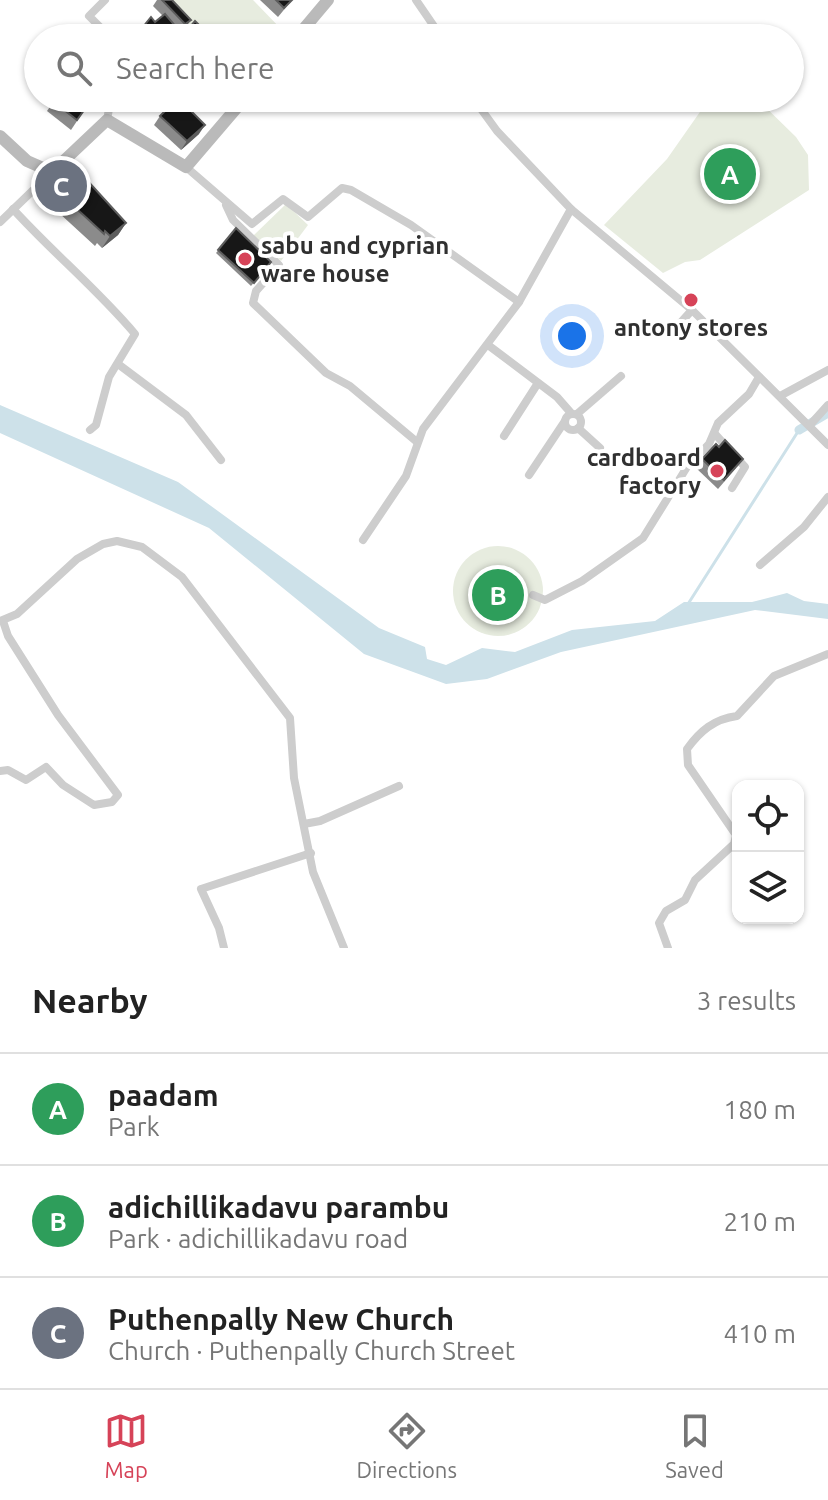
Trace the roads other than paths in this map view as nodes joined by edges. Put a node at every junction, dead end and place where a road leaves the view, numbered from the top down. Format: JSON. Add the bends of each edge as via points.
{"nodes":[{"id":1,"x":105,"y":0,"type":"edge"},
{"id":2,"x":328,"y":0,"type":"edge"},
{"id":3,"x":416,"y":0,"type":"edge"},
{"id":4,"x":97,"y":24,"type":"edge"},
{"id":5,"x":308,"y":24,"type":"edge"},
{"id":6,"x":432,"y":24,"type":"edge"},
{"id":7,"x":108,"y":112,"type":"edge"},
{"id":8,"x":233,"y":112,"type":"edge"},
{"id":9,"x":483,"y":112,"type":"edge"},
{"id":10,"x":107,"y":120,"type":"junction"},
{"id":11,"x":0,"y":136,"type":"edge"},
{"id":12,"x":186,"y":167,"type":"junction"},
{"id":13,"x":52,"y":172,"type":"junction"},
{"id":14,"x":224,"y":201,"type":"junction"},
{"id":15,"x":13,"y":209,"type":"junction"},
{"id":16,"x":571,"y":209,"type":"junction"},
{"id":17,"x":0,"y":222,"type":"edge"},
{"id":18,"x":519,"y":302,"type":"junction"},
{"id":19,"x":692,"y":310,"type":"junction"},
{"id":20,"x":674,"y":330,"type":"dead end"},
{"id":21,"x":488,"y":345,"type":"junction"},
{"id":22,"x":118,"y":364,"type":"junction"},
{"id":23,"x":828,"y":370,"type":"edge"},
{"id":24,"x":621,"y":376,"type":"dead end"},
{"id":25,"x":759,"y":377,"type":"junction"},
{"id":26,"x":538,"y":383,"type":"junction"},
{"id":27,"x":780,"y":396,"type":"junction"},
{"id":28,"x":828,"y":405,"type":"edge"},
{"id":29,"x":571,"y":416,"type":"junction"},
{"id":30,"x":810,"y":425,"type":"junction"},
{"id":31,"x":578,"y":428,"type":"junction"},
{"id":32,"x":90,"y":430,"type":"dead end"},
{"id":33,"x":715,"y":434,"type":"junction"},
{"id":34,"x":504,"y":436,"type":"dead end"},
{"id":35,"x":417,"y":442,"type":"junction"},
{"id":36,"x":828,"y":445,"type":"edge"},
{"id":37,"x":600,"y":448,"type":"dead end"},
{"id":38,"x":221,"y":460,"type":"dead end"},
{"id":39,"x":529,"y":475,"type":"dead end"},
{"id":40,"x":732,"y":488,"type":"dead end"},
{"id":41,"x":828,"y":497,"type":"edge"},
{"id":42,"x":363,"y":540,"type":"dead end"},
{"id":43,"x":760,"y":565,"type":"dead end"},
{"id":44,"x":533,"y":595,"type":"dead end"},
{"id":45,"x":1,"y":621,"type":"edge"},
{"id":46,"x":828,"y":654,"type":"edge"},
{"id":47,"x":0,"y":771,"type":"edge"},
{"id":48,"x":399,"y":786,"type":"dead end"},
{"id":49,"x":304,"y":824,"type":"junction"},
{"id":50,"x":311,"y":853,"type":"junction"},
{"id":51,"x":224,"y":948,"type":"edge"},
{"id":52,"x":344,"y":948,"type":"edge"},
{"id":53,"x":668,"y":948,"type":"edge"}],
"edges":[{"from":1,"to":4,"type":"street","via":[[89,16]]},
{"from":2,"to":5,"type":"main road"},
{"from":3,"to":6,"type":"street"},
{"from":7,"to":10,"type":"street"},
{"from":8,"to":12,"type":"main road"},
{"from":9,"to":16,"type":"street"},
{"from":10,"to":12,"type":"main road"},
{"from":10,"to":13,"type":"main road"},
{"from":11,"to":13,"type":"main road","via":[[27,161]]},
{"from":12,"to":14,"type":"street"},
{"from":13,"to":15,"type":"street"},
{"from":14,"to":18,"type":"street","via":[[252,224],[283,199],[308,217],[342,188],[351,190],[411,225]]},
{"from":14,"to":35,"type":"street","via":[[233,220],[279,265],[256,291],[253,303],[326,373],[350,386]]},
{"from":15,"to":17,"type":"street"},
{"from":15,"to":22,"type":"street","via":[[135,334]]},
{"from":16,"to":18,"type":"street"},
{"from":16,"to":19,"type":"street"},
{"from":18,"to":21,"type":"street"},
{"from":19,"to":20,"type":"street"},
{"from":19,"to":25,"type":"street"},
{"from":21,"to":26,"type":"street"},
{"from":21,"to":35,"type":"street"},
{"from":22,"to":32,"type":"street"},
{"from":22,"to":38,"type":"street","via":[[186,415]]},
{"from":23,"to":27,"type":"street"},
{"from":24,"to":29,"type":"street"},
{"from":25,"to":27,"type":"street"},
{"from":25,"to":33,"type":"street","via":[[718,423]]},
{"from":26,"to":29,"type":"street"},
{"from":26,"to":34,"type":"street"},
{"from":27,"to":30,"type":"street"},
{"from":28,"to":30,"type":"street"},
{"from":29,"to":31,"type":"street","via":[[581,421]]},
{"from":29,"to":31,"type":"street","via":[[568,428]]},
{"from":29,"to":39,"type":"street"},
{"from":30,"to":36,"type":"street"},
{"from":31,"to":37,"type":"street"},
{"from":33,"to":40,"type":"street","via":[[745,467]]},
{"from":33,"to":44,"type":"street","via":[[687,467],[643,538],[570,588],[545,600]]},
{"from":35,"to":42,"type":"street","via":[[406,476]]},
{"from":41,"to":43,"type":"street","via":[[804,527]]},
{"from":45,"to":47,"type":"street","via":[[58,715],[118,795],[112,802],[94,805],[46,767],[26,780]]},
{"from":45,"to":49,"type":"street","via":[[17,614],[77,559],[103,544],[131,543],[163,561],[205,604],[290,718],[290,751]]},
{"from":46,"to":53,"type":"street","via":[[774,676],[737,716],[699,732],[687,749],[688,765],[736,835],[726,853],[695,880],[685,900],[666,911],[659,923]]},
{"from":48,"to":49,"type":"street"},
{"from":49,"to":50,"type":"street"},
{"from":50,"to":51,"type":"street","via":[[201,889]]},
{"from":50,"to":52,"type":"street","via":[[317,889]]}]}
